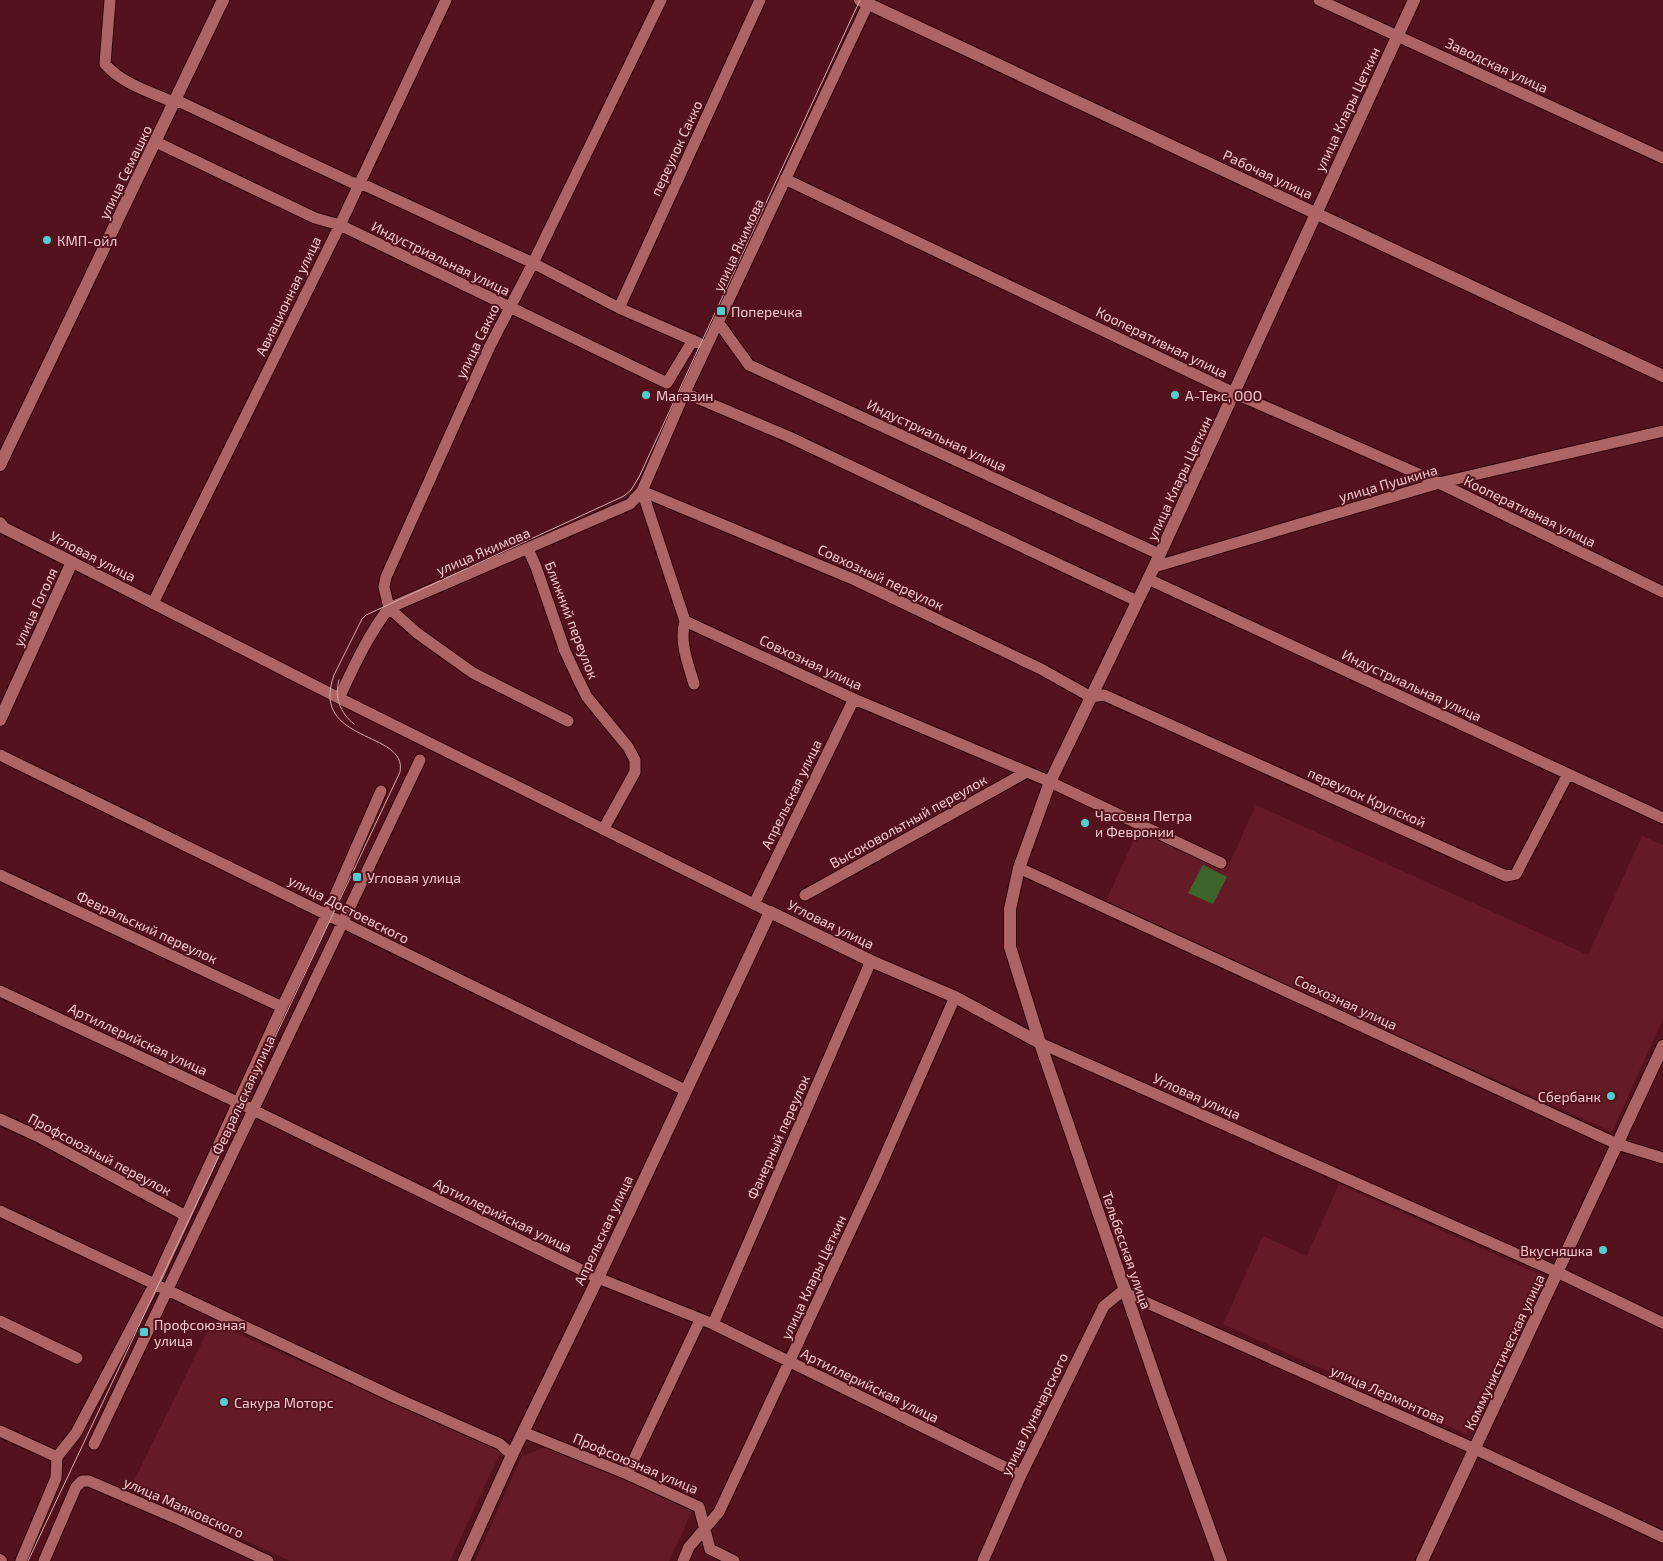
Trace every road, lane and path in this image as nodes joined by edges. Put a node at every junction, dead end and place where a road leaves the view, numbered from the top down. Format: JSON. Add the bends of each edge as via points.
{"nodes":[{"id":1,"x":110,"y":0,"type":"edge"},
{"id":2,"x":223,"y":0,"type":"edge"},
{"id":3,"x":446,"y":0,"type":"edge"},
{"id":4,"x":661,"y":0,"type":"edge"},
{"id":5,"x":760,"y":0,"type":"edge"},
{"id":6,"x":1319,"y":0,"type":"edge"},
{"id":7,"x":1414,"y":0,"type":"edge"},
{"id":8,"x":864,"y":2,"type":"edge"},
{"id":9,"x":1397,"y":35,"type":"junction"},
{"id":10,"x":176,"y":101,"type":"junction"},
{"id":11,"x":156,"y":142,"type":"junction"},
{"id":12,"x":1663,"y":158,"type":"edge"},
{"id":13,"x":785,"y":179,"type":"junction"},
{"id":14,"x":360,"y":183,"type":"junction"},
{"id":15,"x":1315,"y":213,"type":"junction"},
{"id":16,"x":340,"y":225,"type":"junction"},
{"id":17,"x":533,"y":263,"type":"junction"},
{"id":18,"x":510,"y":308,"type":"junction"},
{"id":19,"x":619,"y":308,"type":"junction"},
{"id":20,"x":718,"y":322,"type":"junction"},
{"id":21,"x":692,"y":340,"type":"junction"},
{"id":22,"x":707,"y":347,"type":"junction"},
{"id":23,"x":1663,"y":376,"type":"edge"},
{"id":24,"x":685,"y":393,"type":"junction"},
{"id":25,"x":1234,"y":393,"type":"junction"},
{"id":26,"x":1663,"y":431,"type":"edge"},
{"id":27,"x":0,"y":465,"type":"edge"},
{"id":28,"x":1439,"y":483,"type":"junction"},
{"id":29,"x":642,"y":491,"type":"junction"},
{"id":30,"x":0,"y":523,"type":"edge"},
{"id":31,"x":528,"y":549,"type":"junction"},
{"id":32,"x":1160,"y":554,"type":"junction"},
{"id":33,"x":72,"y":562,"type":"junction"},
{"id":34,"x":1154,"y":567,"type":"junction"},
{"id":35,"x":1148,"y":579,"type":"junction"},
{"id":36,"x":1662,"y":588,"type":"edge"},
{"id":37,"x":1137,"y":601,"type":"junction"},
{"id":38,"x":153,"y":603,"type":"junction"},
{"id":39,"x":389,"y":608,"type":"junction"},
{"id":40,"x":686,"y":621,"type":"junction"},
{"id":41,"x":694,"y":684,"type":"dead end"},
{"id":42,"x":1097,"y":696,"type":"junction"},
{"id":43,"x":339,"y":698,"type":"junction"},
{"id":44,"x":854,"y":698,"type":"junction"},
{"id":45,"x":0,"y":720,"type":"edge"},
{"id":46,"x":568,"y":722,"type":"dead end"},
{"id":47,"x":0,"y":755,"type":"edge"},
{"id":48,"x":420,"y":760,"type":"dead end"},
{"id":49,"x":1025,"y":772,"type":"junction"},
{"id":50,"x":1568,"y":774,"type":"junction"},
{"id":51,"x":1050,"y":782,"type":"junction"},
{"id":52,"x":381,"y":791,"type":"dead end"},
{"id":53,"x":1663,"y":818,"type":"edge"},
{"id":54,"x":604,"y":828,"type":"junction"},
{"id":55,"x":1221,"y":863,"type":"dead end"},
{"id":56,"x":1020,"y":868,"type":"junction"},
{"id":57,"x":0,"y":875,"type":"edge"},
{"id":58,"x":806,"y":895,"type":"dead end"},
{"id":59,"x":754,"y":904,"type":"junction"},
{"id":60,"x":770,"y":912,"type":"junction"},
{"id":61,"x":327,"y":914,"type":"junction"},
{"id":62,"x":342,"y":923,"type":"junction"},
{"id":63,"x":1010,"y":947,"type":"joint"},
{"id":64,"x":871,"y":961,"type":"junction"},
{"id":65,"x":0,"y":991,"type":"edge"},
{"id":66,"x":955,"y":997,"type":"junction"},
{"id":67,"x":282,"y":1007,"type":"junction"},
{"id":68,"x":1040,"y":1043,"type":"junction"},
{"id":69,"x":1661,"y":1054,"type":"edge"},
{"id":70,"x":685,"y":1090,"type":"junction"},
{"id":71,"x":239,"y":1103,"type":"junction"},
{"id":72,"x":253,"y":1110,"type":"junction"},
{"id":73,"x":0,"y":1119,"type":"edge"},
{"id":74,"x":1617,"y":1144,"type":"junction"},
{"id":75,"x":1663,"y":1158,"type":"edge"},
{"id":76,"x":0,"y":1211,"type":"edge"},
{"id":77,"x":186,"y":1216,"type":"junction"},
{"id":78,"x":1558,"y":1272,"type":"junction"},
{"id":79,"x":598,"y":1278,"type":"junction"},
{"id":80,"x":155,"y":1283,"type":"junction"},
{"id":81,"x":168,"y":1289,"type":"junction"},
{"id":82,"x":1126,"y":1292,"type":"junction"},
{"id":83,"x":700,"y":1320,"type":"junction"},
{"id":84,"x":0,"y":1321,"type":"edge"},
{"id":85,"x":1663,"y":1322,"type":"edge"},
{"id":86,"x":713,"y":1324,"type":"junction"},
{"id":87,"x":78,"y":1358,"type":"dead end"},
{"id":88,"x":790,"y":1362,"type":"junction"},
{"id":89,"x":0,"y":1431,"type":"edge"},
{"id":90,"x":523,"y":1432,"type":"junction"},
{"id":91,"x":94,"y":1444,"type":"dead end"},
{"id":92,"x":1475,"y":1449,"type":"junction"},
{"id":93,"x":512,"y":1455,"type":"junction"},
{"id":94,"x":57,"y":1457,"type":"junction"},
{"id":95,"x":627,"y":1474,"type":"junction"},
{"id":96,"x":1021,"y":1475,"type":"junction"},
{"id":97,"x":704,"y":1529,"type":"junction"},
{"id":98,"x":1663,"y":1537,"type":"edge"},
{"id":99,"x":21,"y":1561,"type":"edge"},
{"id":100,"x":44,"y":1561,"type":"edge"},
{"id":101,"x":268,"y":1561,"type":"edge"},
{"id":102,"x":464,"y":1561,"type":"edge"},
{"id":103,"x":683,"y":1561,"type":"edge"},
{"id":104,"x":734,"y":1561,"type":"edge"},
{"id":105,"x":983,"y":1561,"type":"edge"},
{"id":106,"x":1221,"y":1561,"type":"edge"},
{"id":107,"x":1422,"y":1561,"type":"edge"}],
"edges":[{"from":1,"to":10,"type":"street","via":[[105,64],[122,80]]},
{"from":2,"to":10,"type":"street","name":"улица Семашко"},
{"from":3,"to":14,"type":"street","name":"Авиационная улица"},
{"from":4,"to":17,"type":"street","name":"улица Сакко"},
{"from":5,"to":19,"type":"street","name":"переулок Сакко"},
{"from":6,"to":9,"type":"street","name":"Заводская улица"},
{"from":7,"to":9,"type":"street","name":"улица Клары Цеткин"},
{"from":8,"to":13,"type":"street","name":"улица Якимова"},
{"from":8,"to":15,"type":"street","name":"Рабочая улица"},
{"from":9,"to":12,"type":"street","name":"Заводская улица"},
{"from":9,"to":15,"type":"street","name":"улица Клары Цеткин"},
{"from":10,"to":11,"type":"street","name":"улица Семашко"},
{"from":10,"to":14,"type":"street","via":[[353,183]]},
{"from":11,"to":16,"type":"street","name":"Индустриальная улица","via":[[315,218]]},
{"from":11,"to":27,"type":"street","name":"улица Семашко"},
{"from":13,"to":20,"type":"street","name":"улица Якимова"},
{"from":13,"to":25,"type":"street","name":"Кооперативная улица"},
{"from":14,"to":16,"type":"street","name":"Авиационная улица"},
{"from":14,"to":17,"type":"street"},
{"from":15,"to":23,"type":"street","name":"Рабочая улица"},
{"from":15,"to":25,"type":"street","name":"улица Клары Цеткин"},
{"from":16,"to":18,"type":"street","name":"Индустриальная улица"},
{"from":16,"to":38,"type":"street","name":"Авиационная улица"},
{"from":17,"to":18,"type":"street","name":"улица Сакко"},
{"from":17,"to":19,"type":"street"},
{"from":18,"to":21,"type":"street","name":"Индустриальная улица","via":[[667,383]]},
{"from":18,"to":39,"type":"street","name":"улица Сакко","via":[[466,397],[386,577],[384,587]]},
{"from":19,"to":21,"type":"street"},
{"from":20,"to":22,"type":"street","name":"улица Якимова"},
{"from":20,"to":32,"type":"street","name":"Индустриальная улица","via":[[749,365]]},
{"from":21,"to":22,"type":"street"},
{"from":22,"to":24,"type":"street","name":"улица Якимова"},
{"from":24,"to":29,"type":"street","name":"улица Якимова"},
{"from":24,"to":37,"type":"street","via":[[787,436]]},
{"from":25,"to":28,"type":"street","name":"Кооперативная улица"},
{"from":25,"to":32,"type":"street","name":"улица Клары Цеткин"},
{"from":26,"to":28,"type":"street","name":"улица Пушкина"},
{"from":28,"to":34,"type":"street","name":"улица Пушкина"},
{"from":28,"to":36,"type":"street","name":"Кооперативная улица"},
{"from":29,"to":31,"type":"street","name":"улица Якимова","via":[[630,504]]},
{"from":29,"to":40,"type":"street"},
{"from":29,"to":42,"type":"street","name":"Совхозный переулок","via":[[856,580]]},
{"from":30,"to":33,"type":"street","name":"Угловая улица"},
{"from":31,"to":39,"type":"street","name":"улица Якимова"},
{"from":31,"to":54,"type":"street","name":"Ближний переулок","via":[[587,697],[635,760],[635,772]]},
{"from":32,"to":34,"type":"street","name":"улица Клары Цеткин"},
{"from":33,"to":38,"type":"street","name":"Угловая улица"},
{"from":33,"to":45,"type":"street","name":"улица Гоголя"},
{"from":34,"to":35,"type":"street","name":"улица Клары Цеткин"},
{"from":35,"to":37,"type":"street","name":"улица Клары Цеткин"},
{"from":35,"to":50,"type":"street","name":"Индустриальная улица"},
{"from":37,"to":42,"type":"street","name":"улица Клары Цеткин"},
{"from":38,"to":43,"type":"street","name":"Угловая улица"},
{"from":39,"to":43,"type":"street","via":[[362,649]]},
{"from":39,"to":46,"type":"street","via":[[417,633],[473,673]]},
{"from":40,"to":41,"type":"street","via":[[683,642]]},
{"from":40,"to":44,"type":"street","name":"Совхозная улица"},
{"from":42,"to":50,"type":"street","name":"переулок Крупской","via":[[1506,876],[1516,874]]},
{"from":42,"to":51,"type":"street","name":"улица Клары Цеткин"},
{"from":43,"to":54,"type":"street","name":"Угловая улица"},
{"from":44,"to":49,"type":"street","name":"Совхозная улица"},
{"from":44,"to":59,"type":"street","name":"Апрельская улица"},
{"from":47,"to":61,"type":"street","name":"улица Достоевского"},
{"from":48,"to":62,"type":"street","name":"Февральская улица"},
{"from":49,"to":51,"type":"street","name":"Совхозная улица"},
{"from":49,"to":58,"type":"street","name":"Высоковольтный переулок"},
{"from":50,"to":53,"type":"street","name":"Индустриальная улица"},
{"from":51,"to":55,"type":"street","name":"Совхозная улица"},
{"from":51,"to":56,"type":"street","name":"улица Клары Цеткин"},
{"from":52,"to":61,"type":"street"},
{"from":54,"to":59,"type":"street","name":"Угловая улица"},
{"from":56,"to":63,"type":"street","name":"улица Клары Цеткин","via":[[1010,909]]},
{"from":56,"to":74,"type":"street","name":"Совхозная улица"},
{"from":57,"to":67,"type":"street","name":"Февральский переулок"},
{"from":59,"to":60,"type":"street","name":"Угловая улица"},
{"from":60,"to":64,"type":"street","name":"Угловая улица"},
{"from":60,"to":70,"type":"street","name":"Апрельская улица"},
{"from":61,"to":62,"type":"street","name":"улица Достоевского"},
{"from":61,"to":67,"type":"street"},
{"from":62,"to":70,"type":"street","name":"улица Достоевского"},
{"from":62,"to":72,"type":"street","name":"Февральская улица"},
{"from":63,"to":68,"type":"street","name":"Тельбесская улица"},
{"from":64,"to":66,"type":"street","name":"Угловая улица"},
{"from":64,"to":86,"type":"street","name":"Фанерный переулок"},
{"from":65,"to":71,"type":"street","name":"Артиллерийская улица"},
{"from":66,"to":68,"type":"street","name":"Угловая улица"},
{"from":66,"to":88,"type":"street","name":"улица Клары Цеткин"},
{"from":67,"to":71,"type":"street"},
{"from":68,"to":78,"type":"street","name":"Угловая улица"},
{"from":68,"to":82,"type":"street","name":"Тельбесская улица"},
{"from":69,"to":74,"type":"street","name":"Коммунистическая улица"},
{"from":70,"to":79,"type":"street","name":"Апрельская улица"},
{"from":71,"to":72,"type":"street","name":"Артиллерийская улица"},
{"from":71,"to":77,"type":"street"},
{"from":72,"to":79,"type":"street","name":"Артиллерийская улица"},
{"from":72,"to":81,"type":"street","name":"Февральская улица"},
{"from":73,"to":77,"type":"street","name":"Профсоюзный переулок"},
{"from":74,"to":75,"type":"street","name":"Совхозная улица"},
{"from":74,"to":78,"type":"street","name":"Коммунистическая улица"},
{"from":76,"to":80,"type":"street"},
{"from":77,"to":80,"type":"street"},
{"from":78,"to":85,"type":"street","name":"Угловая улица"},
{"from":78,"to":92,"type":"street","name":"Коммунистическая улица"},
{"from":79,"to":83,"type":"street","name":"Артиллерийская улица"},
{"from":79,"to":90,"type":"street","name":"Апрельская улица"},
{"from":80,"to":81,"type":"street"},
{"from":80,"to":94,"type":"street","via":[[76,1433]]},
{"from":81,"to":91,"type":"street","name":"Февральская улица"},
{"from":81,"to":93,"type":"street","via":[[500,1444]]},
{"from":82,"to":92,"type":"street","name":"улица Лермонтова"},
{"from":82,"to":96,"type":"street","name":"улица Луначарского","via":[[1104,1306]]},
{"from":82,"to":106,"type":"street","name":"Тельбесская улица"},
{"from":83,"to":86,"type":"street","name":"Артиллерийская улица"},
{"from":83,"to":95,"type":"street"},
{"from":84,"to":87,"type":"street"},
{"from":86,"to":88,"type":"street","name":"Артиллерийская улица"},
{"from":88,"to":96,"type":"street","name":"Артиллерийская улица"},
{"from":88,"to":97,"type":"street","name":"улица Клары Цеткин","via":[[719,1512]]},
{"from":89,"to":94,"type":"street"},
{"from":90,"to":93,"type":"street","name":"Апрельская улица"},
{"from":90,"to":95,"type":"street","name":"Профсоюзная улица"},
{"from":92,"to":98,"type":"street","name":"улица Лермонтова"},
{"from":92,"to":107,"type":"street","name":"Коммунистическая улица"},
{"from":93,"to":102,"type":"street","name":"Апрельская улица"},
{"from":94,"to":99,"type":"street","via":[[56,1478]]},
{"from":95,"to":97,"type":"street","name":"Профсоюзная улица","via":[[699,1507]]},
{"from":96,"to":105,"type":"street","name":"улица Луначарского"},
{"from":97,"to":103,"type":"street","name":"улица Клары Цеткин"},
{"from":97,"to":104,"type":"street","name":"Профсоюзная улица","via":[[710,1549]]},
{"from":100,"to":101,"type":"street","name":"улица Маяковского","via":[[76,1486],[82,1481],[89,1481],[180,1520]]}]}
